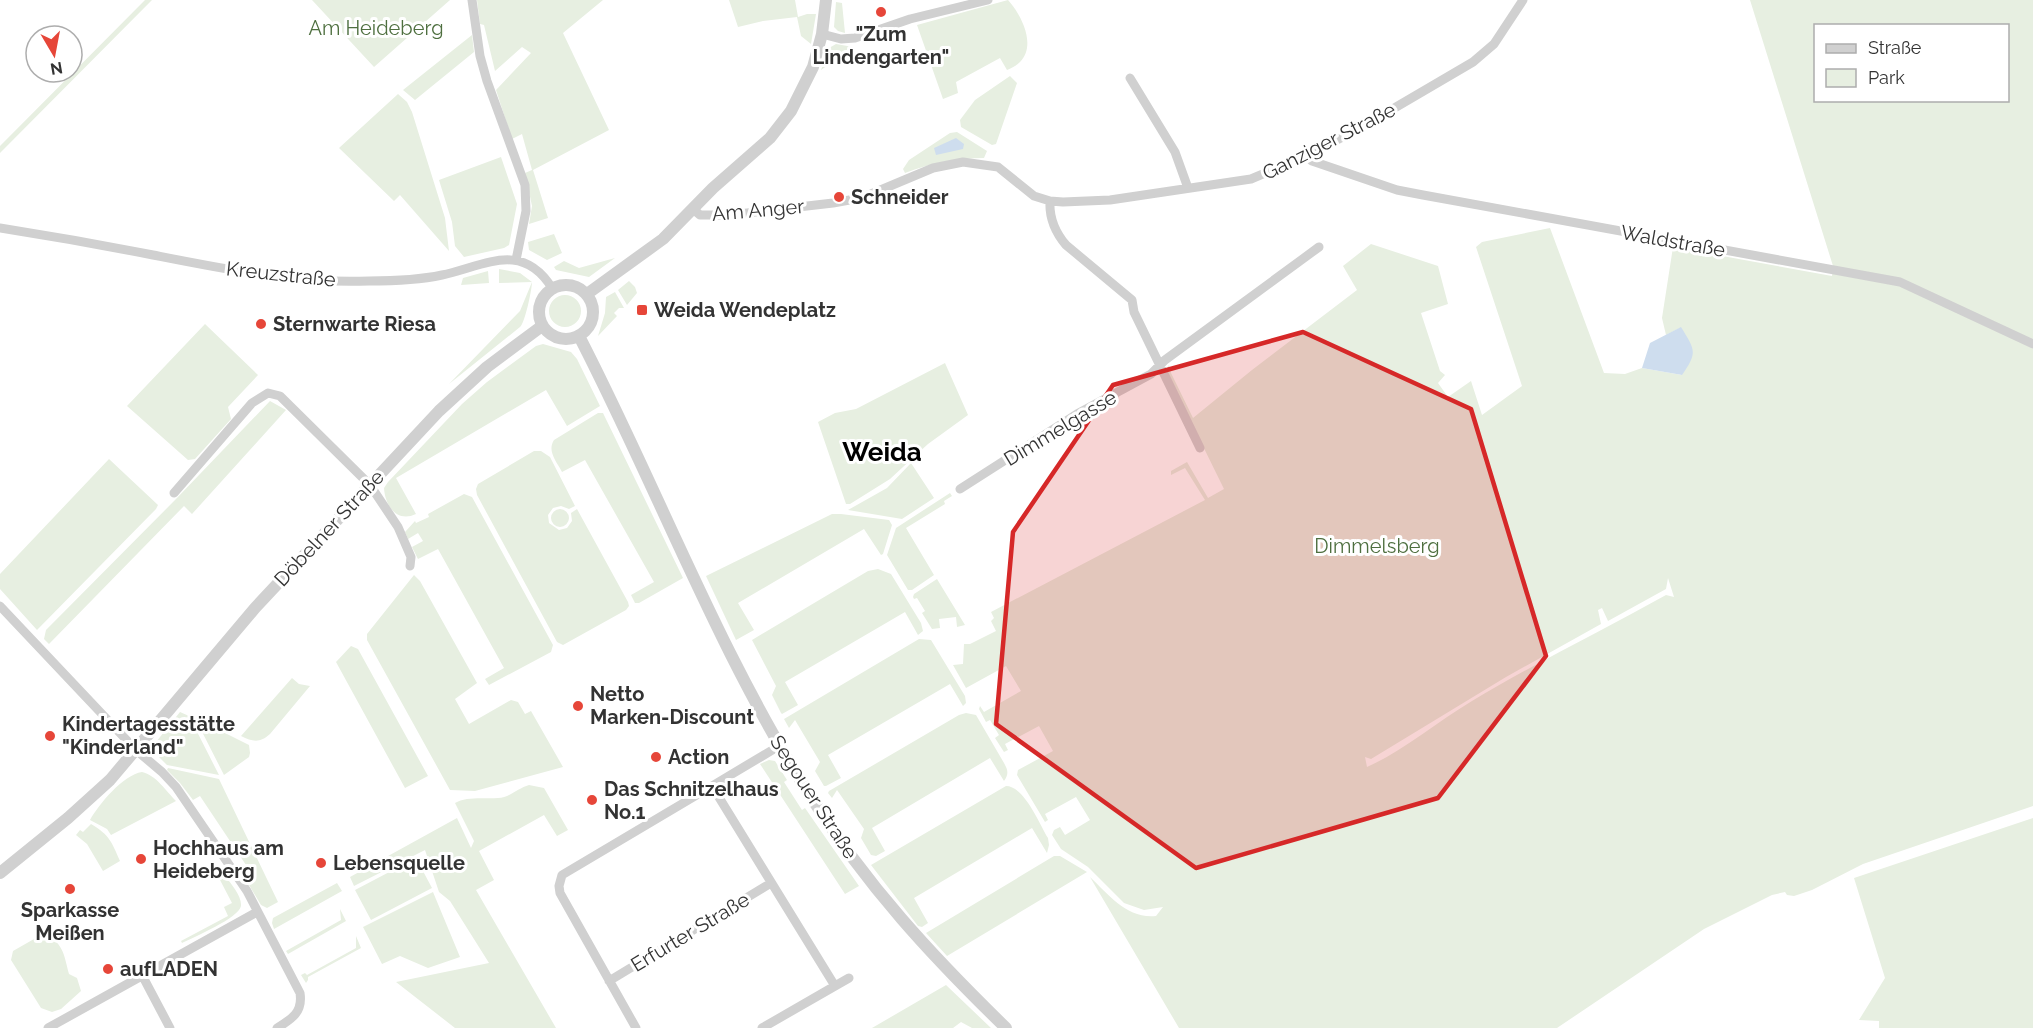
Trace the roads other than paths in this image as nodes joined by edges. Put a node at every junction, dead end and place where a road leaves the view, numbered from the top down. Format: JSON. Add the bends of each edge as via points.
{"nodes":[{"id":1,"x":472,"y":0,"type":"edge"},
{"id":2,"x":826,"y":0,"type":"edge"},
{"id":3,"x":988,"y":0,"type":"edge"},
{"id":4,"x":1523,"y":0,"type":"edge"},
{"id":5,"x":822,"y":34,"type":"junction"},
{"id":6,"x":1130,"y":78,"type":"dead end"},
{"id":7,"x":1306,"y":156,"type":"junction"},
{"id":8,"x":998,"y":167,"type":"joint"},
{"id":9,"x":1188,"y":188,"type":"junction"},
{"id":10,"x":1050,"y":201,"type":"junction"},
{"id":11,"x":693,"y":209,"type":"junction"},
{"id":12,"x":0,"y":228,"type":"edge"},
{"id":13,"x":1318,"y":247,"type":"dead end"},
{"id":14,"x":516,"y":260,"type":"junction"},
{"id":15,"x":552,"y":288,"type":"junction"},
{"id":16,"x":587,"y":294,"type":"junction"},
{"id":17,"x":542,"y":326,"type":"junction"},
{"id":18,"x":579,"y":336,"type":"junction"},
{"id":19,"x":2033,"y":344,"type":"edge"},
{"id":20,"x":1160,"y":368,"type":"junction"},
{"id":21,"x":1200,"y":448,"type":"dead end"},
{"id":22,"x":370,"y":484,"type":"junction"},
{"id":23,"x":960,"y":489,"type":"dead end"},
{"id":24,"x":174,"y":493,"type":"dead end"},
{"id":25,"x":410,"y":566,"type":"dead end"},
{"id":26,"x":0,"y":606,"type":"edge"},
{"id":27,"x":779,"y":746,"type":"junction"},
{"id":28,"x":136,"y":750,"type":"junction"},
{"id":29,"x":712,"y":786,"type":"junction"},
{"id":30,"x":0,"y":873,"type":"edge"},
{"id":31,"x":771,"y":883,"type":"junction"},
{"id":32,"x":259,"y":915,"type":"junction"},
{"id":33,"x":142,"y":975,"type":"junction"},
{"id":34,"x":849,"y":978,"type":"dead end"},
{"id":35,"x":609,"y":981,"type":"junction"},
{"id":36,"x":835,"y":986,"type":"junction"},
{"id":37,"x":48,"y":1028,"type":"edge"},
{"id":38,"x":170,"y":1028,"type":"edge"},
{"id":39,"x":277,"y":1028,"type":"edge"},
{"id":40,"x":636,"y":1028,"type":"edge"},
{"id":41,"x":762,"y":1028,"type":"edge"},
{"id":42,"x":1006,"y":1028,"type":"edge"}],
"edges":[{"from":1,"to":14,"type":"street","via":[[480,56],[525,184],[526,211]]},
{"from":2,"to":5,"type":"street"},
{"from":3,"to":5,"type":"street","via":[[855,38]]},
{"from":4,"to":7,"type":"street","name":"Ganziger Straße","via":[[1486,53]]},
{"from":5,"to":11,"type":"street","via":[[801,94],[781,126]]},
{"from":6,"to":9,"type":"street","via":[[1174,152]]},
{"from":7,"to":9,"type":"street","name":"Ganziger Straße","via":[[1251,179]]},
{"from":7,"to":19,"type":"street","name":"Waldstraße","via":[[1397,190],[1900,282]]},
{"from":8,"to":10,"type":"street","name":"Ganziger Straße","via":[[1034,196]]},
{"from":8,"to":11,"type":"street","name":"Am Anger","via":[[963,162],[933,168],[871,194],[833,203],[730,215],[700,215]]},
{"from":9,"to":10,"type":"street","name":"Ganziger Straße","via":[[1110,200]]},
{"from":10,"to":20,"type":"street","via":[[1049,213],[1066,245],[1132,300]]},
{"from":11,"to":16,"type":"street","via":[[674,229]]},
{"from":12,"to":14,"type":"street","name":"Kreuzstraße","via":[[215,267],[320,280],[421,278],[491,260]]},
{"from":13,"to":20,"type":"street","name":"Dimmelgasse"},
{"from":14,"to":15,"type":"street","via":[[530,264]]},
{"from":15,"to":16,"type":"street","via":[[565,284]]},
{"from":15,"to":17,"type":"street","via":[[540,302]]},
{"from":16,"to":18,"type":"street","via":[[593,314],[591,324]]},
{"from":17,"to":18,"type":"street","via":[[560,339]]},
{"from":17,"to":22,"type":"street","name":"Döbelner Straße","via":[[458,393]]},
{"from":18,"to":27,"type":"street","name":"Segouer Straße","via":[[697,587]]},
{"from":20,"to":21,"type":"street"},
{"from":20,"to":23,"type":"street","name":"Dimmelgasse","via":[[1068,419]]},
{"from":22,"to":24,"type":"street","via":[[280,396],[268,393],[252,403]]},
{"from":22,"to":25,"type":"street","via":[[407,544]]},
{"from":22,"to":28,"type":"street","name":"Döbelner Straße","via":[[255,608]]},
{"from":26,"to":28,"type":"street"},
{"from":27,"to":29,"type":"street","name":"Erfurter Straße"},
{"from":27,"to":42,"type":"street","name":"Segouer Straße","via":[[882,897]]},
{"from":28,"to":30,"type":"street","name":"Döbelner Straße","via":[[94,796]]},
{"from":28,"to":32,"type":"street","via":[[162,772],[189,805]]},
{"from":29,"to":31,"type":"street","name":"Erfurter Straße"},
{"from":29,"to":35,"type":"street","name":"Erfurter Straße","via":[[562,875],[560,893]]},
{"from":31,"to":35,"type":"street","name":"Erfurter Straße"},
{"from":31,"to":36,"type":"street","name":"Erfurter Straße"},
{"from":32,"to":33,"type":"street"},
{"from":32,"to":39,"type":"street","via":[[302,1001],[296,1015]]},
{"from":33,"to":37,"type":"street"},
{"from":33,"to":38,"type":"street"},
{"from":34,"to":36,"type":"street"},
{"from":35,"to":40,"type":"street","name":"Erfurter Straße"},
{"from":36,"to":41,"type":"street"}]}
